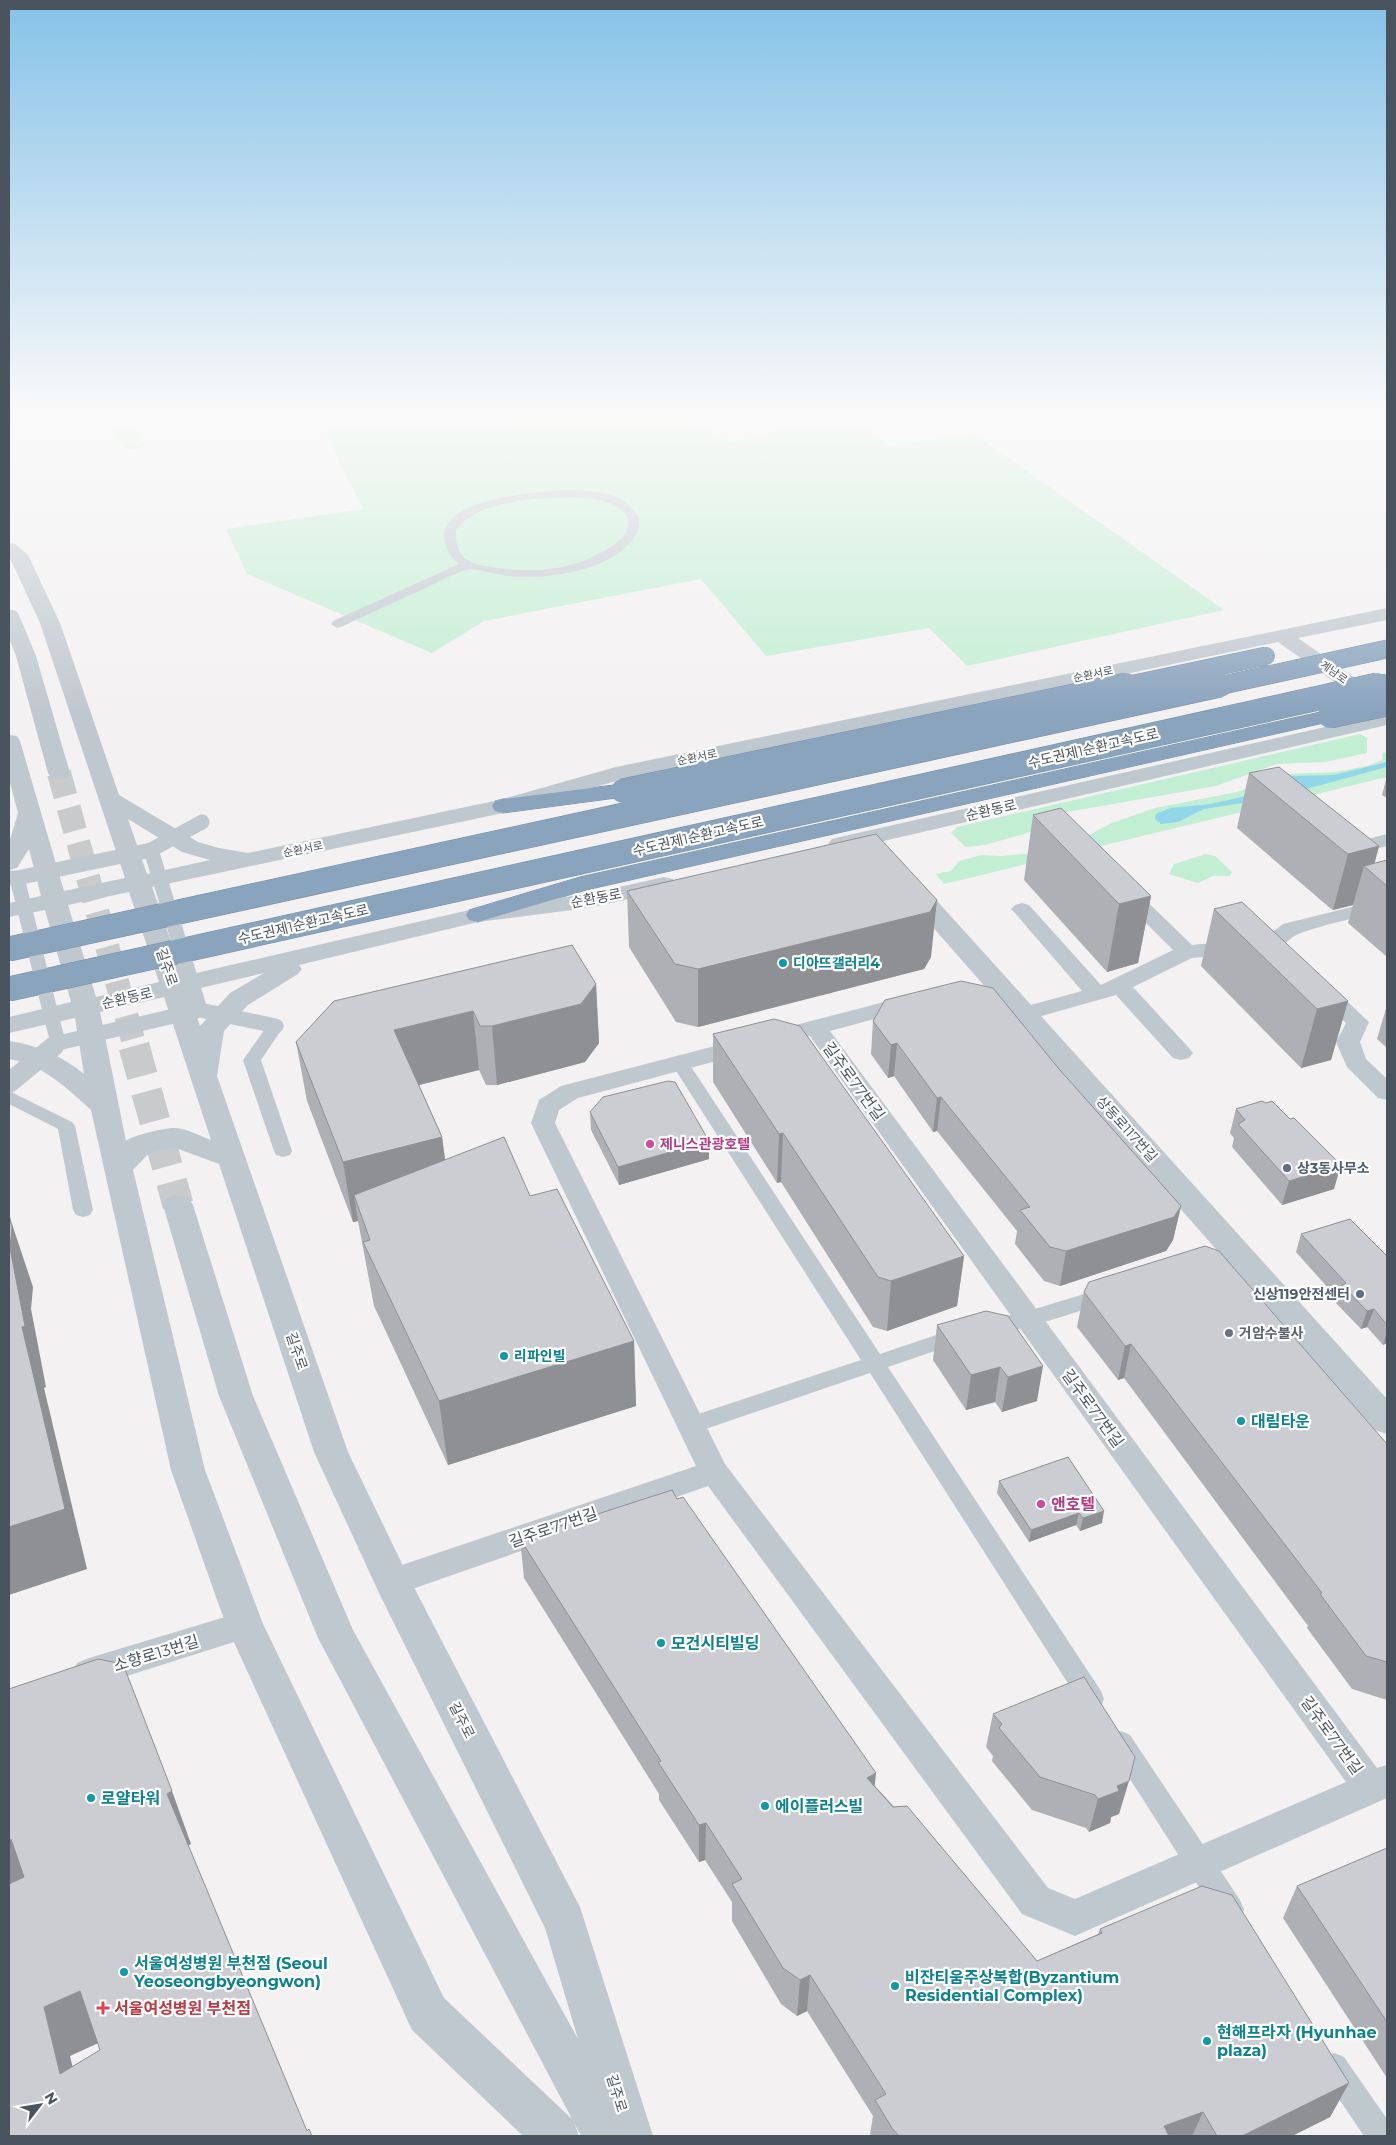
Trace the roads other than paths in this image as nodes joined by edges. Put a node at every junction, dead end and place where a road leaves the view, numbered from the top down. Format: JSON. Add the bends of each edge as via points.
{"nodes":[{"id":1,"x":474,"y":512,"type":"edge"},
{"id":2,"x":630,"y":512,"type":"edge"},
{"id":3,"x":9,"y":548,"type":"edge"},
{"id":4,"x":467,"y":564,"type":"junction"},
{"id":5,"x":1387,"y":614,"type":"edge"},
{"id":6,"x":9,"y":615,"type":"edge"},
{"id":7,"x":337,"y":624,"type":"dead end"},
{"id":8,"x":1387,"y":631,"type":"edge"},
{"id":9,"x":1282,"y":635,"type":"junction"},
{"id":10,"x":1387,"y":650,"type":"edge"},
{"id":11,"x":1387,"y":683,"type":"edge"},
{"id":12,"x":1387,"y":704,"type":"edge"},
{"id":13,"x":1387,"y":710,"type":"edge"},
{"id":14,"x":1387,"y":719,"type":"edge"},
{"id":15,"x":9,"y":741,"type":"edge"},
{"id":16,"x":59,"y":773,"type":"tunnel mouth"},
{"id":17,"x":109,"y":798,"type":"junction"},
{"id":18,"x":503,"y":806,"type":"junction"},
{"id":19,"x":30,"y":812,"type":"junction"},
{"id":20,"x":202,"y":822,"type":"dead end"},
{"id":21,"x":868,"y":838,"type":"junction"},
{"id":22,"x":1387,"y":840,"type":"edge"},
{"id":23,"x":150,"y":850,"type":"junction"},
{"id":24,"x":255,"y":859,"type":"junction"},
{"id":25,"x":1374,"y":864,"type":"edge"},
{"id":26,"x":11,"y":873,"type":"edge"},
{"id":27,"x":1110,"y":877,"type":"edge"},
{"id":28,"x":138,"y":884,"type":"junction"},
{"id":29,"x":55,"y":901,"type":"junction"},
{"id":30,"x":1022,"y":909,"type":"dead end"},
{"id":31,"x":1387,"y":909,"type":"edge"},
{"id":32,"x":9,"y":910,"type":"edge"},
{"id":33,"x":478,"y":915,"type":"junction"},
{"id":34,"x":9,"y":949,"type":"edge"},
{"id":35,"x":327,"y":951,"type":"junction"},
{"id":36,"x":1187,"y":952,"type":"junction"},
{"id":37,"x":1307,"y":976,"type":"edge"},
{"id":38,"x":994,"y":980,"type":"junction"},
{"id":39,"x":1119,"y":985,"type":"junction"},
{"id":40,"x":174,"y":987,"type":"junction"},
{"id":41,"x":966,"y":988,"type":"edge"},
{"id":42,"x":9,"y":989,"type":"edge"},
{"id":43,"x":1097,"y":994,"type":"junction"},
{"id":44,"x":938,"y":995,"type":"edge"},
{"id":45,"x":86,"y":1008,"type":"junction"},
{"id":46,"x":200,"y":1010,"type":"junction"},
{"id":47,"x":1024,"y":1014,"type":"junction"},
{"id":48,"x":9,"y":1025,"type":"edge"},
{"id":49,"x":816,"y":1027,"type":"junction"},
{"id":50,"x":58,"y":1043,"type":"junction"},
{"id":51,"x":9,"y":1050,"type":"edge"},
{"id":52,"x":1181,"y":1053,"type":"dead end"},
{"id":53,"x":680,"y":1063,"type":"junction"},
{"id":54,"x":204,"y":1080,"type":"junction"},
{"id":55,"x":9,"y":1083,"type":"edge"},
{"id":56,"x":1387,"y":1092,"type":"edge"},
{"id":57,"x":9,"y":1097,"type":"edge"},
{"id":58,"x":104,"y":1107,"type":"junction"},
{"id":59,"x":283,"y":1151,"type":"dead end"},
{"id":60,"x":231,"y":1158,"type":"junction"},
{"id":61,"x":118,"y":1168,"type":"junction"},
{"id":62,"x":178,"y":1204,"type":"tunnel mouth"},
{"id":63,"x":83,"y":1210,"type":"dead end"},
{"id":64,"x":1124,"y":1289,"type":"edge"},
{"id":65,"x":1028,"y":1319,"type":"junction"},
{"id":66,"x":874,"y":1364,"type":"junction"},
{"id":67,"x":1387,"y":1421,"type":"edge"},
{"id":68,"x":691,"y":1425,"type":"junction"},
{"id":69,"x":714,"y":1472,"type":"junction"},
{"id":70,"x":392,"y":1582,"type":"junction"},
{"id":71,"x":245,"y":1625,"type":"junction"},
{"id":72,"x":66,"y":1681,"type":"edge"},
{"id":73,"x":1379,"y":1784,"type":"edge"},
{"id":74,"x":1199,"y":1864,"type":"junction"},
{"id":75,"x":1243,"y":1930,"type":"edge"},
{"id":76,"x":1320,"y":2045,"type":"edge"},
{"id":77,"x":556,"y":2136,"type":"edge"},
{"id":78,"x":606,"y":2136,"type":"edge"},
{"id":79,"x":630,"y":2136,"type":"edge"},
{"id":80,"x":1380,"y":2136,"type":"edge"}],
"edges":[{"from":1,"to":4,"type":"street","via":[[460,518],[450,530],[451,549]]},
{"from":2,"to":4,"type":"street","via":[[634,526],[629,539],[615,550],[584,565],[524,574],[489,571]]},
{"from":3,"to":17,"type":"street","name":"길주로","via":[[18,555],[50,623]]},
{"from":4,"to":7,"type":"street"},
{"from":5,"to":9,"type":"street","name":"순환서로"},
{"from":6,"to":16,"type":"street","via":[[26,656]]},
{"from":8,"to":18,"type":"highway","bridge":true,"via":[[623,791]]},
{"from":9,"to":13,"type":"street","name":"계남로"},
{"from":9,"to":18,"type":"street","name":"순환서로","via":[[616,774]]},
{"from":10,"to":34,"type":"highway","bridge":true},
{"from":11,"to":42,"type":"highway","name":"수도권제1순환고속도로","bridge":true},
{"from":12,"to":33,"type":"highway","bridge":true,"via":[[580,884]]},
{"from":14,"to":21,"type":"street","name":"순환동로"},
{"from":15,"to":19,"type":"street"},
{"from":17,"to":24,"type":"street","via":[[190,848]]},
{"from":17,"to":28,"type":"street","name":"길주로"},
{"from":18,"to":24,"type":"street","name":"순환서로"},
{"from":19,"to":26,"type":"street"},
{"from":19,"to":29,"type":"street"},
{"from":20,"to":23,"type":"street","bridge":true},
{"from":21,"to":33,"type":"street","name":"순환동로","via":[[588,901]]},
{"from":21,"to":38,"type":"street","name":"상동로117번길"},
{"from":22,"to":25,"type":"street","via":[[1350,844]]},
{"from":23,"to":26,"type":"street","bridge":true},
{"from":23,"to":46,"type":"street","bridge":true},
{"from":24,"to":28,"type":"street","name":"순환서로"},
{"from":26,"to":50,"type":"street","bridge":true},
{"from":27,"to":36,"type":"street"},
{"from":28,"to":29,"type":"street","name":"순환서로"},
{"from":28,"to":40,"type":"street","name":"길주로"},
{"from":29,"to":32,"type":"street","name":"순환서로"},
{"from":29,"to":45,"type":"street"},
{"from":30,"to":43,"type":"street"},
{"from":31,"to":36,"type":"street","via":[[1372,908],[1291,929],[1279,950]]},
{"from":33,"to":35,"type":"street","name":"순환동로"},
{"from":35,"to":40,"type":"street","name":"순환동로"},
{"from":35,"to":54,"type":"street","via":[[275,976],[239,999],[212,1029]]},
{"from":36,"to":39,"type":"street"},
{"from":37,"to":56,"type":"street","via":[[1358,1022],[1348,1042],[1355,1062]]},
{"from":38,"to":41,"type":"street"},
{"from":38,"to":47,"type":"street","name":"상동로117번길"},
{"from":39,"to":43,"type":"street"},
{"from":39,"to":52,"type":"street"},
{"from":40,"to":45,"type":"street","name":"순환동로"},
{"from":40,"to":54,"type":"street","name":"길주로"},
{"from":43,"to":47,"type":"street"},
{"from":44,"to":49,"type":"street","name":"길주로77번길"},
{"from":45,"to":48,"type":"street","name":"순환동로"},
{"from":45,"to":58,"type":"street"},
{"from":46,"to":50,"type":"street","bridge":true},
{"from":46,"to":59,"type":"street","bridge":true,"via":[[276,1026],[252,1060]]},
{"from":47,"to":67,"type":"street","name":"상동로117번길","via":[[1228,1256]]},
{"from":49,"to":53,"type":"street","name":"길주로77번길"},
{"from":49,"to":65,"type":"street","name":"길주로77번길"},
{"from":50,"to":55,"type":"street","bridge":true},
{"from":51,"to":58,"type":"street","via":[[20,1050],[63,1070]]},
{"from":53,"to":66,"type":"street"},
{"from":53,"to":68,"type":"street","name":"길주로77번길","via":[[570,1092],[548,1106],[543,1123]]},
{"from":54,"to":60,"type":"street","name":"길주로"},
{"from":57,"to":63,"type":"street","via":[[66,1126]]},
{"from":58,"to":61,"type":"street"},
{"from":60,"to":61,"type":"street","via":[[175,1137],[139,1145]]},
{"from":60,"to":70,"type":"street","name":"길주로","via":[[331,1452]]},
{"from":61,"to":71,"type":"street","via":[[188,1470]]},
{"from":62,"to":78,"type":"street","name":"길주로","via":[[236,1396],[337,1638]]},
{"from":64,"to":65,"type":"street"},
{"from":65,"to":66,"type":"street","via":[[982,1328]]},
{"from":65,"to":73,"type":"street","name":"길주로77번길"},
{"from":66,"to":68,"type":"street"},
{"from":66,"to":74,"type":"street"},
{"from":68,"to":69,"type":"street","name":"길주로77번길"},
{"from":69,"to":70,"type":"street","name":"길주로77번길"},
{"from":69,"to":74,"type":"street","name":"길주로77번길","via":[[1035,1901],[1075,1918]]},
{"from":70,"to":79,"type":"street","name":"길주로","via":[[565,1922]]},
{"from":71,"to":72,"type":"street","name":"소향로13번길"},
{"from":71,"to":77,"type":"street","via":[[428,2014]]},
{"from":73,"to":74,"type":"street","name":"길주로77번길"},
{"from":74,"to":75,"type":"street"},
{"from":76,"to":80,"type":"street"}]}
